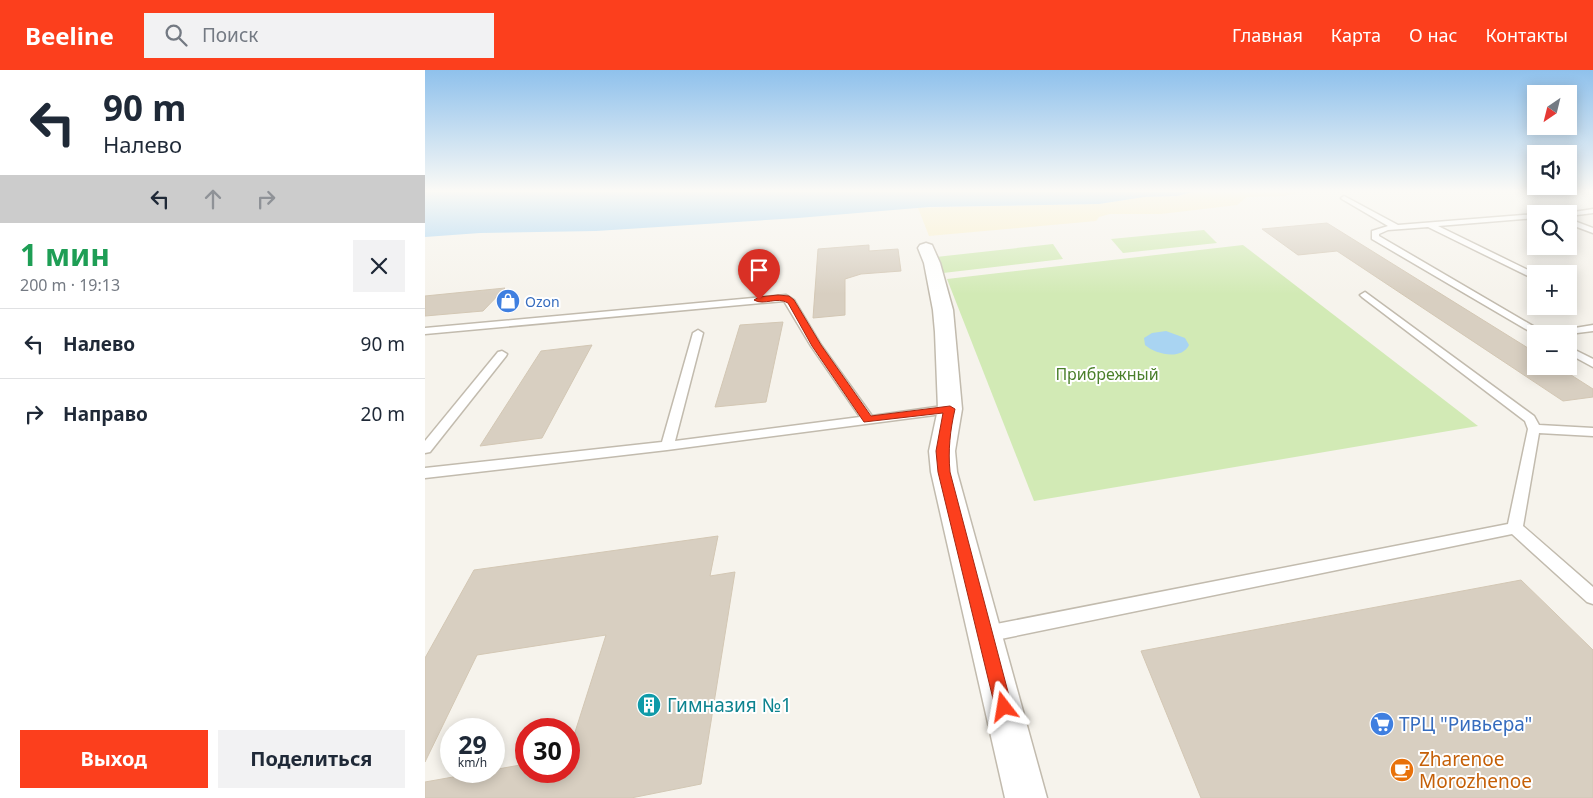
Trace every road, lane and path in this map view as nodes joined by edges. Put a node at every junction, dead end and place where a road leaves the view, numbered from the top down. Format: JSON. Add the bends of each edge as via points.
{"nodes":[{"id":1,"x":1407,"y":226,"type":"edge"},
{"id":2,"x":1433,"y":226,"type":"edge"},
{"id":3,"x":1396,"y":227,"type":"joint"},
{"id":4,"x":926,"y":248,"type":"dead end"},
{"id":5,"x":1527,"y":273,"type":"edge"},
{"id":6,"x":1365,"y":295,"type":"dead end"},
{"id":7,"x":1527,"y":326,"type":"edge"},
{"id":8,"x":1593,"y":328,"type":"edge"},
{"id":9,"x":1577,"y":330,"type":"edge"},
{"id":10,"x":425,"y":331,"type":"edge"},
{"id":11,"x":699,"y":333,"type":"dead end"},
{"id":12,"x":501,"y":354,"type":"dead end"},
{"id":13,"x":1577,"y":355,"type":"edge"},
{"id":14,"x":1593,"y":364,"type":"edge"},
{"id":15,"x":950,"y":409,"type":"junction"},
{"id":16,"x":868,"y":420,"type":"junction"},
{"id":17,"x":1534,"y":429,"type":"junction"},
{"id":18,"x":1593,"y":432,"type":"edge"},
{"id":19,"x":667,"y":446,"type":"junction"},
{"id":20,"x":425,"y":449,"type":"edge"},
{"id":21,"x":425,"y":473,"type":"edge"},
{"id":22,"x":1515,"y":528,"type":"junction"},
{"id":23,"x":1593,"y":597,"type":"edge"},
{"id":24,"x":986,"y":634,"type":"junction"},
{"id":25,"x":1026,"y":798,"type":"edge"}],
"edges":[{"from":1,"to":3,"type":"lane"},
{"from":2,"to":5,"type":"lane"},
{"from":3,"to":7,"type":"lane","via":[[1379,230],[1375,237]]},
{"from":4,"to":15,"type":"street","via":[[943,310]]},
{"from":6,"to":17,"type":"lane","via":[[1530,419]]},
{"from":8,"to":9,"type":"lane"},
{"from":10,"to":16,"type":"lane","via":[[786,298]]},
{"from":11,"to":19,"type":"lane"},
{"from":12,"to":20,"type":"lane"},
{"from":13,"to":14,"type":"lane"},
{"from":15,"to":16,"type":"lane"},
{"from":15,"to":24,"type":"street","via":[[942,451],[944,472]]},
{"from":16,"to":19,"type":"lane"},
{"from":17,"to":18,"type":"lane"},
{"from":17,"to":22,"type":"lane"},
{"from":19,"to":21,"type":"lane"},
{"from":22,"to":23,"type":"lane"},
{"from":22,"to":24,"type":"lane"},
{"from":24,"to":25,"type":"street"}]}
